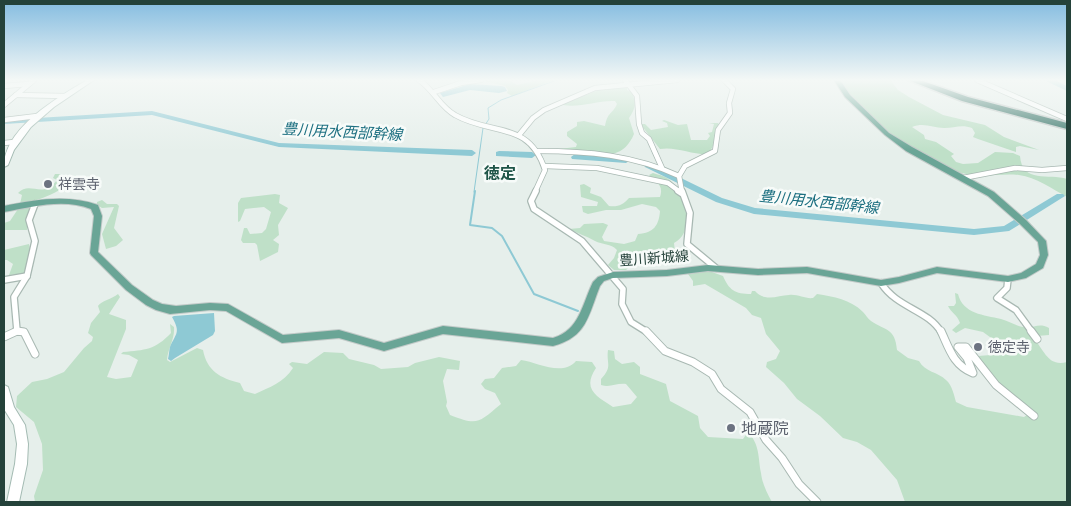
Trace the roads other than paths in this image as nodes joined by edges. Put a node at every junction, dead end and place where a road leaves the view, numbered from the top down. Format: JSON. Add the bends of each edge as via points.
{"nodes":[{"id":1,"x":55,"y":104,"type":"edge"},
{"id":2,"x":444,"y":104,"type":"edge"},
{"id":3,"x":559,"y":104,"type":"edge"},
{"id":4,"x":639,"y":104,"type":"edge"},
{"id":5,"x":729,"y":104,"type":"edge"},
{"id":6,"x":855,"y":104,"type":"edge"},
{"id":7,"x":982,"y":104,"type":"edge"},
{"id":8,"x":1032,"y":104,"type":"edge"},
{"id":9,"x":34,"y":119,"type":"junction"},
{"id":10,"x":1067,"y":119,"type":"edge"},
{"id":11,"x":4,"y":120,"type":"edge"},
{"id":12,"x":1067,"y":126,"type":"edge"},
{"id":13,"x":519,"y":135,"type":"junction"},
{"id":14,"x":14,"y":142,"type":"junction"},
{"id":15,"x":4,"y":143,"type":"edge"},
{"id":16,"x":538,"y":151,"type":"junction"},
{"id":17,"x":4,"y":165,"type":"edge"},
{"id":18,"x":545,"y":166,"type":"junction"},
{"id":19,"x":662,"y":168,"type":"junction"},
{"id":20,"x":1067,"y":168,"type":"edge"},
{"id":21,"x":963,"y":178,"type":"junction"},
{"id":22,"x":679,"y":179,"type":"junction"},
{"id":23,"x":684,"y":193,"type":"junction"},
{"id":24,"x":34,"y":204,"type":"junction"},
{"id":25,"x":4,"y":209,"type":"edge"},
{"id":26,"x":716,"y":268,"type":"junction"},
{"id":27,"x":613,"y":275,"type":"junction"},
{"id":28,"x":27,"y":276,"type":"junction"},
{"id":29,"x":1008,"y":279,"type":"junction"},
{"id":30,"x":4,"y":280,"type":"edge"},
{"id":31,"x":881,"y":283,"type":"junction"},
{"id":32,"x":17,"y":331,"type":"junction"},
{"id":33,"x":4,"y":337,"type":"edge"},
{"id":34,"x":1037,"y":339,"type":"dead end"},
{"id":35,"x":35,"y":354,"type":"dead end"},
{"id":36,"x":4,"y":390,"type":"edge"},
{"id":37,"x":1034,"y":416,"type":"dead end"},
{"id":38,"x":13,"y":502,"type":"edge"},
{"id":39,"x":817,"y":502,"type":"edge"}],
"edges":[{"from":1,"to":9,"type":"main road"},
{"from":2,"to":13,"type":"street","via":[[454,115]]},
{"from":3,"to":13,"type":"street","via":[[533,118]]},
{"from":4,"to":19,"type":"street","via":[[642,133],[649,139]]},
{"from":5,"to":22,"type":"street","via":[[730,113],[718,130],[715,151],[685,166]]},
{"from":6,"to":21,"type":"main road","name":"豊川新城線","via":[[909,149]]},
{"from":7,"to":12,"type":"highway"},
{"from":8,"to":10,"type":"street"},
{"from":9,"to":11,"type":"street"},
{"from":9,"to":14,"type":"main road"},
{"from":13,"to":16,"type":"street"},
{"from":14,"to":15,"type":"street"},
{"from":14,"to":17,"type":"main road"},
{"from":16,"to":18,"type":"street"},
{"from":16,"to":19,"type":"street","via":[[628,157]]},
{"from":18,"to":23,"type":"street","via":[[604,170],[668,184]]},
{"from":18,"to":27,"type":"street","via":[[531,205],[582,241]]},
{"from":19,"to":22,"type":"street"},
{"from":20,"to":21,"type":"street","via":[[1015,168]]},
{"from":21,"to":29,"type":"main road","name":"豊川新城線","via":[[991,194],[1042,241],[1044,255],[1038,268],[1024,276]]},
{"from":22,"to":23,"type":"street"},
{"from":23,"to":26,"type":"street","via":[[690,213],[687,244]]},
{"from":24,"to":25,"type":"main road","name":"豊川新城線"},
{"from":24,"to":27,"type":"main road","name":"豊川新城線","via":[[82,203],[95,208],[98,216],[94,253],[156,307],[171,310],[228,308],[282,338],[340,334],[384,347],[443,330],[559,341],[573,333],[582,322],[596,284]]},
{"from":24,"to":28,"type":"street","via":[[29,220],[35,241]]},
{"from":26,"to":27,"type":"main road","name":"豊川新城線"},
{"from":26,"to":31,"type":"main road","name":"豊川新城線","via":[[752,272],[820,271]]},
{"from":27,"to":39,"type":"street","via":[[623,289],[622,304],[631,322],[645,330],[665,351],[712,374],[721,389],[750,412],[766,440]]},
{"from":28,"to":30,"type":"street"},
{"from":28,"to":32,"type":"street","via":[[14,297]]},
{"from":29,"to":31,"type":"main road","name":"豊川新城線","via":[[937,270]]},
{"from":29,"to":34,"type":"street","via":[[1007,288],[997,298],[1016,310]]},
{"from":31,"to":37,"type":"street","via":[[903,306],[939,328],[950,353],[968,372],[973,373],[960,346],[966,347],[978,365],[1013,402]]},
{"from":32,"to":33,"type":"street"},
{"from":32,"to":35,"type":"street","via":[[24,332]]},
{"from":36,"to":38,"type":"main road","via":[[22,440],[23,456]]}]}
